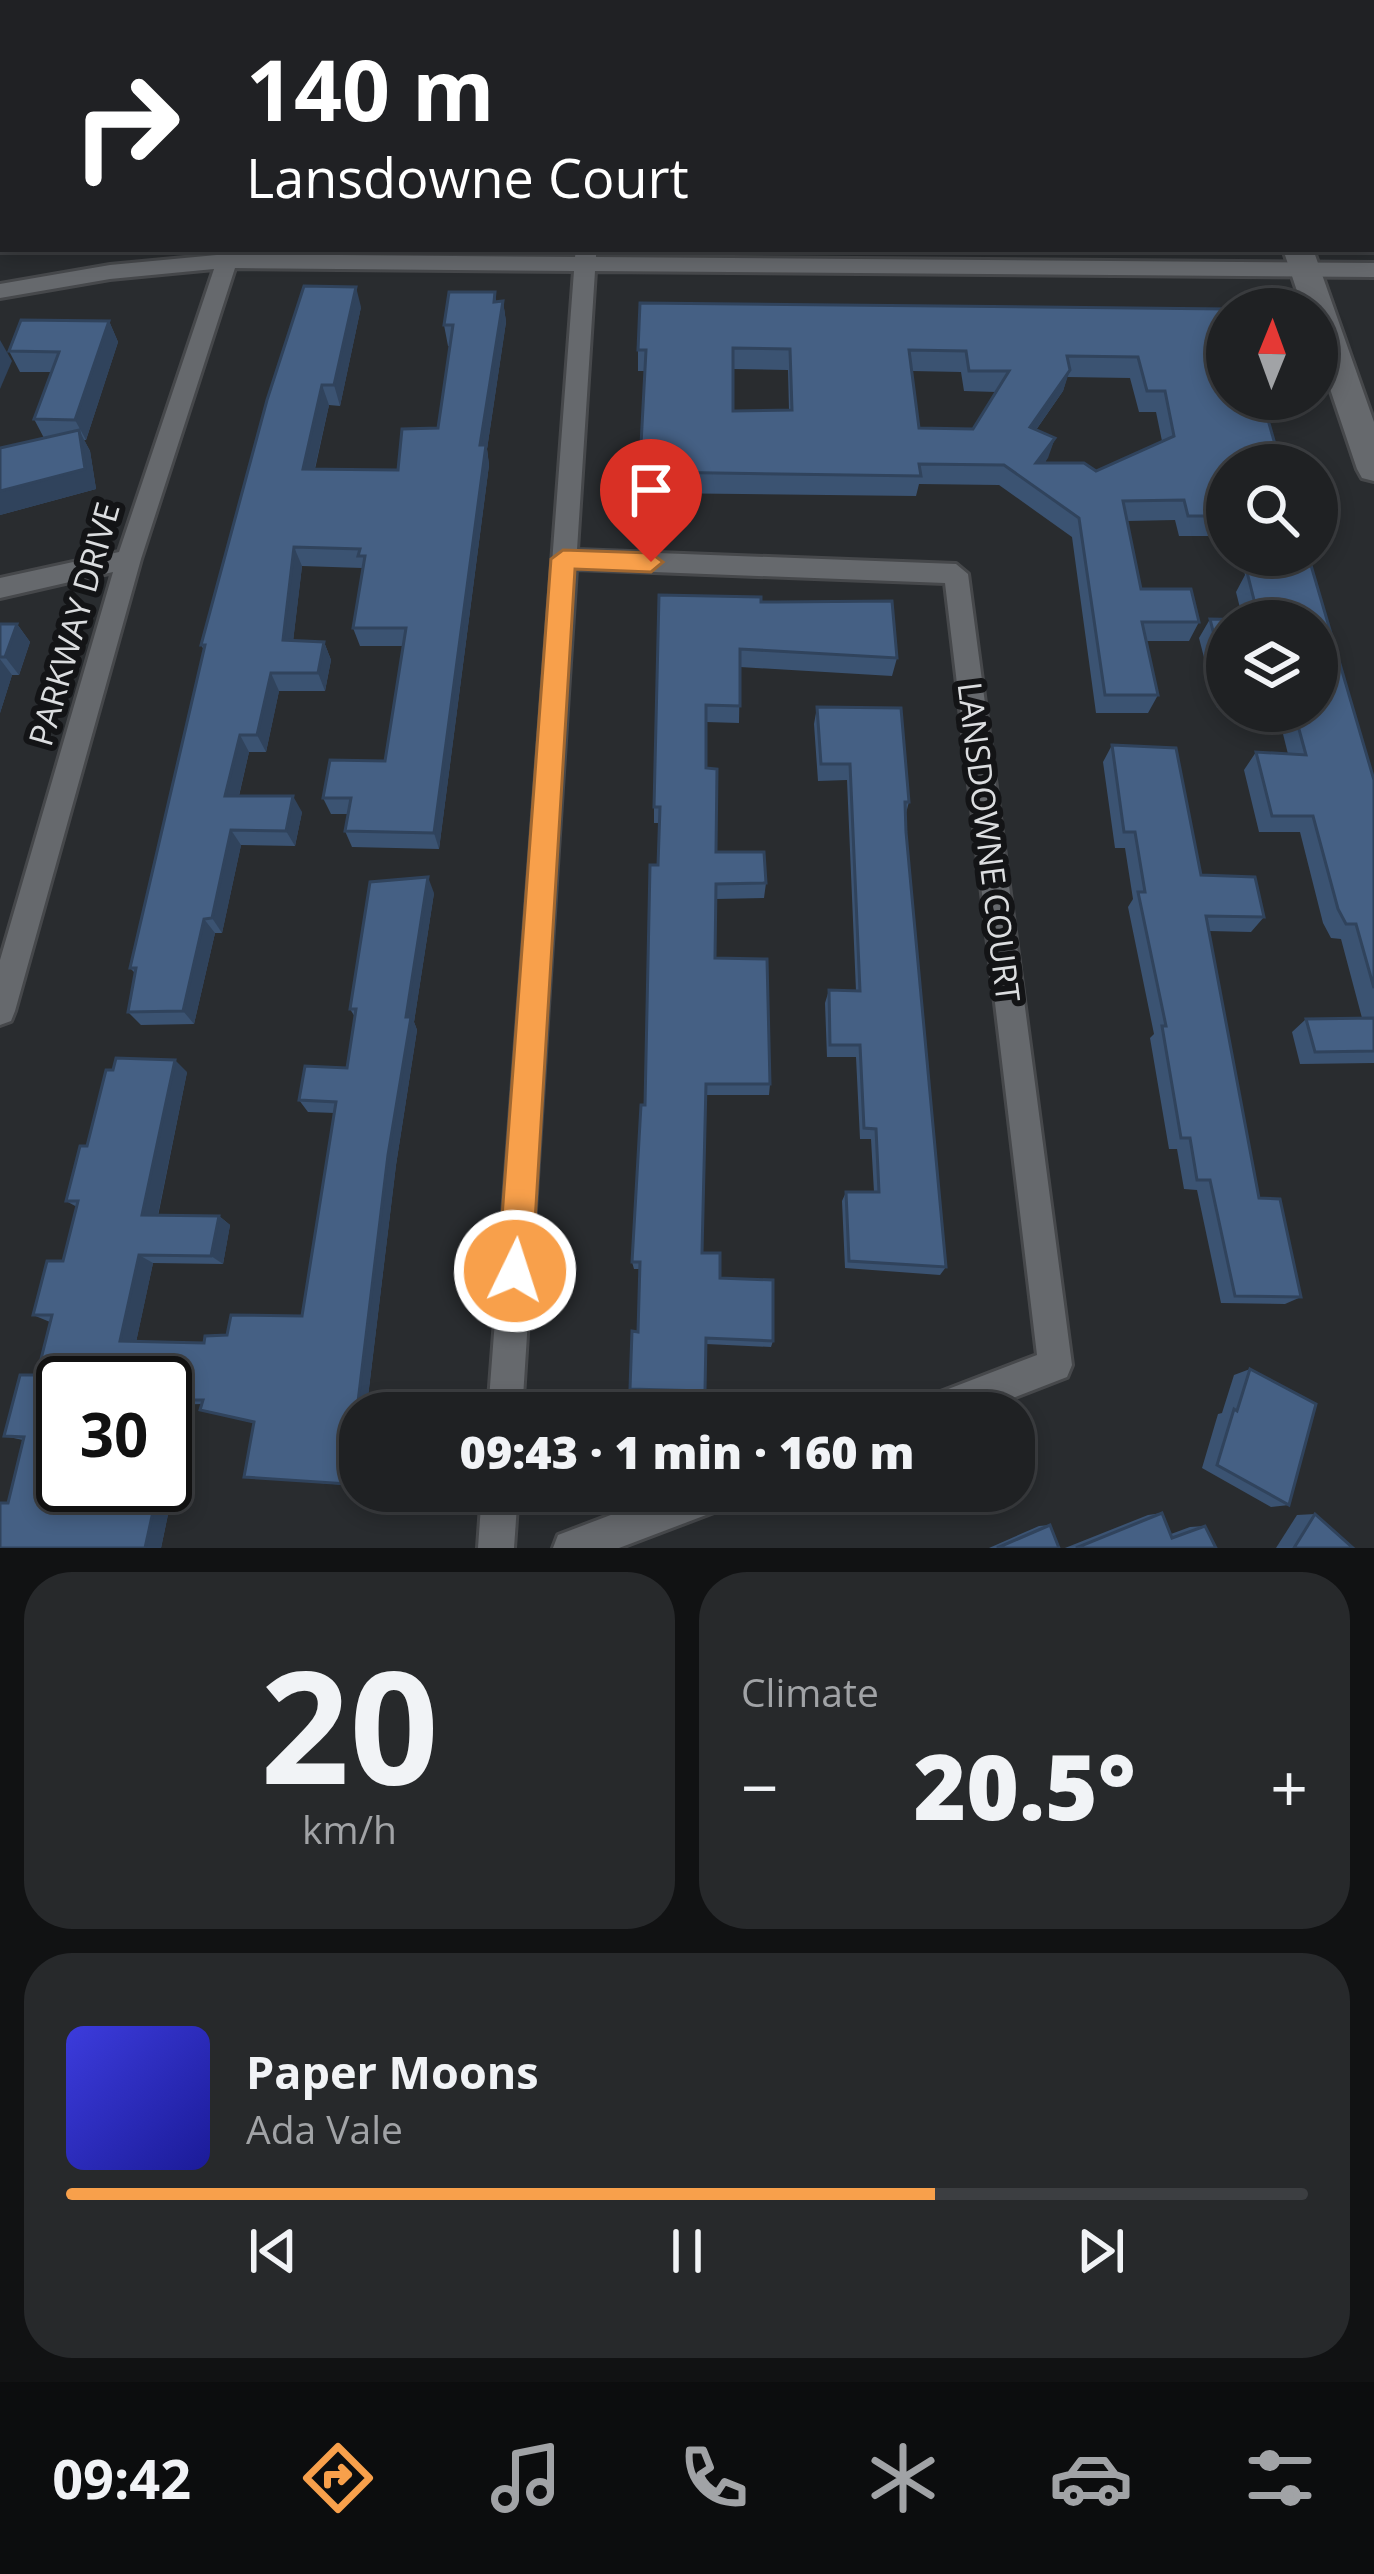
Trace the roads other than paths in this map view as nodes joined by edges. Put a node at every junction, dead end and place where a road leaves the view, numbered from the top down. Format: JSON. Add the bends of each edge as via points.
{"nodes":[{"id":1,"x":586,"y":255,"type":"edge"},
{"id":2,"x":1302,"y":259,"type":"edge"},
{"id":3,"x":226,"y":261,"type":"junction"},
{"id":4,"x":1374,"y":270,"type":"edge"},
{"id":5,"x":0,"y":291,"type":"edge"},
{"id":6,"x":1374,"y":469,"type":"edge"},
{"id":7,"x":129,"y":559,"type":"junction"},
{"id":8,"x":563,"y":559,"type":"junction"},
{"id":9,"x":0,"y":588,"type":"edge"},
{"id":10,"x":0,"y":1011,"type":"edge"},
{"id":11,"x":506,"y":1392,"type":"edge"},
{"id":12,"x":984,"y":1392,"type":"edge"},
{"id":13,"x":499,"y":1512,"type":"edge"},
{"id":14,"x":666,"y":1512,"type":"edge"},
{"id":15,"x":496,"y":1548,"type":"edge"},
{"id":16,"x":571,"y":1548,"type":"edge"}],
"edges":[{"from":1,"to":2,"type":"street"},
{"from":1,"to":3,"type":"street"},
{"from":1,"to":8,"type":"street"},
{"from":2,"to":4,"type":"street"},
{"from":2,"to":6,"type":"street"},
{"from":3,"to":5,"type":"street"},
{"from":3,"to":7,"type":"street","name":"PARKWAY DRIVE"},
{"from":7,"to":9,"type":"street"},
{"from":7,"to":10,"type":"street","name":"PARKWAY DRIVE"},
{"from":8,"to":11,"type":"street"},
{"from":8,"to":12,"type":"street","name":"LANSDOWNE COURT","via":[[956,574],[1055,1365]]},
{"from":13,"to":15,"type":"street"},
{"from":14,"to":16,"type":"street"}]}
